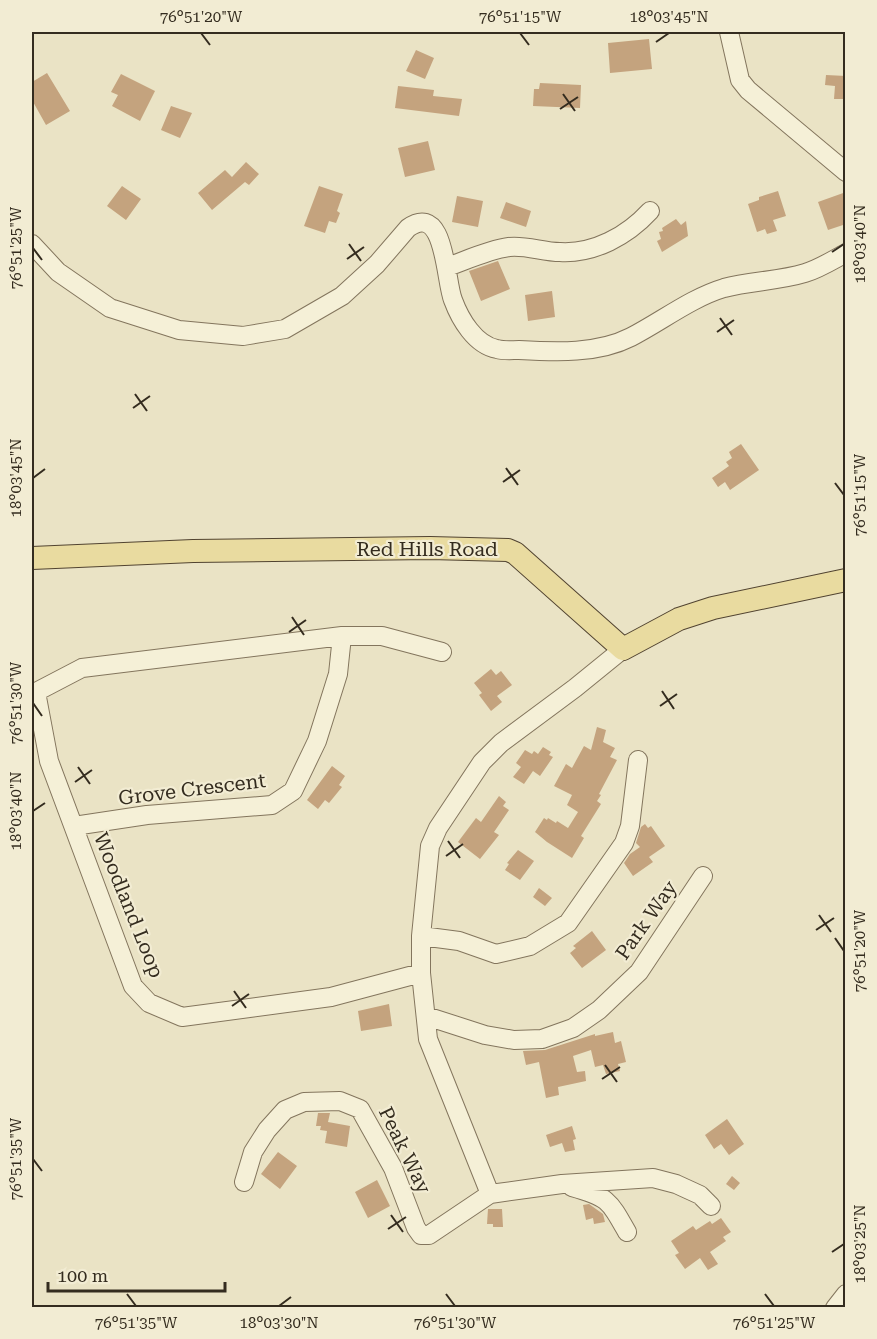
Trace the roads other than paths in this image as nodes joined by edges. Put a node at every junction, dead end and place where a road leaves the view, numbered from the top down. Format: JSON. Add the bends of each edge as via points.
{"nodes":[{"id":1,"x":729,"y":32,"type":"edge"},
{"id":2,"x":846,"y":172,"type":"edge"},
{"id":3,"x":650,"y":211,"type":"dead end"},
{"id":4,"x":32,"y":244,"type":"edge"},
{"id":5,"x":846,"y":253,"type":"edge"},
{"id":6,"x":447,"y":267,"type":"junction"},
{"id":7,"x":32,"y":558,"type":"edge"},
{"id":8,"x":846,"y":580,"type":"edge"},
{"id":9,"x":342,"y":636,"type":"junction"},
{"id":10,"x":623,"y":649,"type":"junction"},
{"id":11,"x":442,"y":652,"type":"dead end"},
{"id":12,"x":34,"y":690,"type":"edge"},
{"id":13,"x":638,"y":760,"type":"dead end"},
{"id":14,"x":74,"y":826,"type":"junction"},
{"id":15,"x":703,"y":876,"type":"dead end"},
{"id":16,"x":422,"y":936,"type":"junction"},
{"id":17,"x":421,"y":973,"type":"junction"},
{"id":18,"x":426,"y":1016,"type":"junction"},
{"id":19,"x":244,"y":1182,"type":"dead end"},
{"id":20,"x":562,"y":1184,"type":"junction"},
{"id":21,"x":490,"y":1194,"type":"junction"},
{"id":22,"x":711,"y":1206,"type":"dead end"},
{"id":23,"x":627,"y":1232,"type":"dead end"},
{"id":24,"x":846,"y":1294,"type":"edge"},
{"id":25,"x":835,"y":1308,"type":"edge"}],
"edges":[{"from":1,"to":2,"type":"street","via":[[740,80],[748,90]]},
{"from":3,"to":6,"type":"street","via":[[620,236],[582,251],[561,253],[511,247]]},
{"from":4,"to":6,"type":"street","via":[[58,272],[110,308],[178,330],[243,336],[285,329],[342,296],[414,223],[427,222],[435,227]]},
{"from":5,"to":6,"type":"street","via":[[807,273],[723,288],[629,338],[597,348],[564,351],[495,349],[476,338],[452,299]]},
{"from":7,"to":10,"type":"main road","name":"Red Hills Road","via":[[193,551],[508,550]]},
{"from":8,"to":10,"type":"main road","via":[[713,608],[679,619]]},
{"from":9,"to":11,"type":"street","via":[[381,636]]},
{"from":9,"to":12,"type":"street","via":[[82,668]]},
{"from":9,"to":14,"type":"street","name":"Grove Crescent","via":[[338,674],[317,741],[293,791],[272,805],[147,815]]},
{"from":10,"to":16,"type":"street","via":[[482,762],[430,846]]},
{"from":12,"to":14,"type":"street","name":"Woodland Loop","via":[[49,761]]},
{"from":13,"to":16,"type":"street","via":[[630,826],[624,843],[568,923],[530,946],[496,954]]},
{"from":14,"to":17,"type":"street","name":"Woodland Loop","via":[[133,986],[149,1003],[182,1017],[331,997]]},
{"from":15,"to":18,"type":"street","name":"Park Way","via":[[639,972],[599,1010],[573,1028],[542,1039],[514,1040]]},
{"from":16,"to":17,"type":"street"},
{"from":17,"to":18,"type":"street"},
{"from":18,"to":21,"type":"street","via":[[428,1039]]},
{"from":19,"to":21,"type":"street","name":"Peak Way","via":[[253,1152],[285,1110],[304,1102],[340,1101],[360,1109],[393,1167],[421,1234],[429,1235]]},
{"from":20,"to":21,"type":"street"},
{"from":20,"to":22,"type":"street","via":[[653,1178],[676,1184]]},
{"from":20,"to":23,"type":"street","via":[[596,1193],[612,1206]]},
{"from":24,"to":25,"type":"street"}]}
